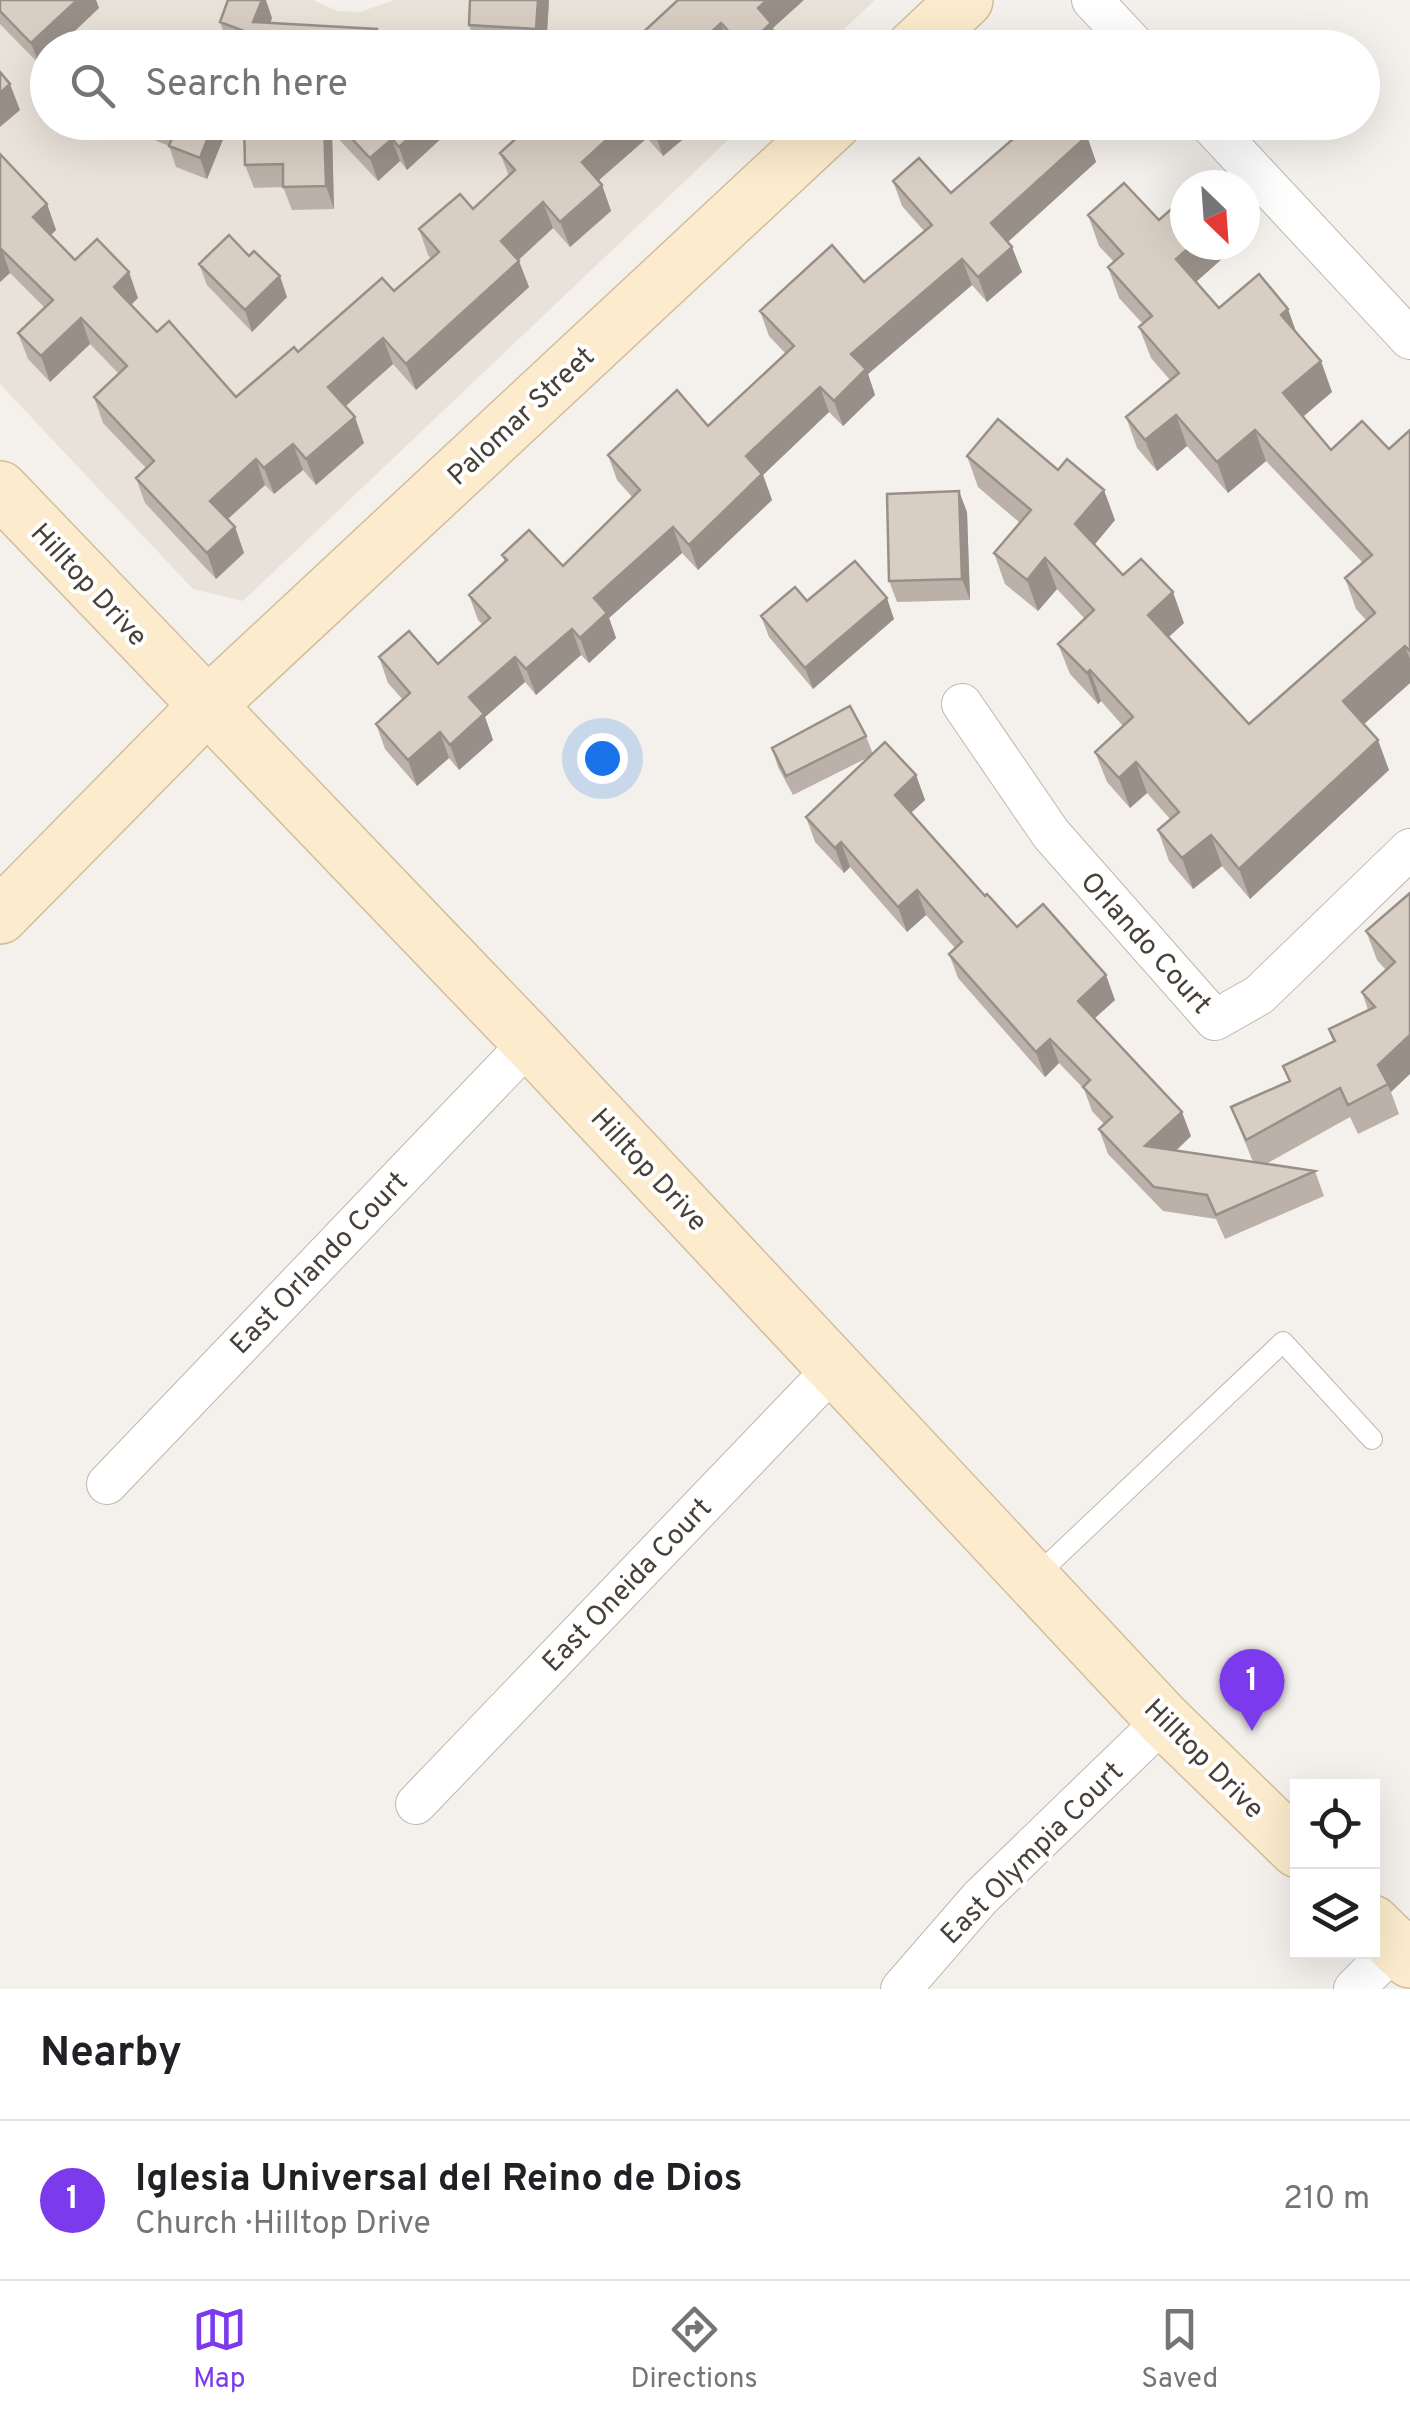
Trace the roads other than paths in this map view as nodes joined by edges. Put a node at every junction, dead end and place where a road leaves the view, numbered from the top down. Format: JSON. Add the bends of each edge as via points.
{"nodes":[{"id":1,"x":965,"y":0,"type":"edge"},
{"id":2,"x":1092,"y":0,"type":"edge"},
{"id":3,"x":933,"y":30,"type":"edge"},
{"id":4,"x":1120,"y":30,"type":"edge"},
{"id":5,"x":815,"y":140,"type":"edge"},
{"id":6,"x":1225,"y":140,"type":"edge"},
{"id":7,"x":1410,"y":339,"type":"edge"},
{"id":8,"x":0,"y":489,"type":"edge"},
{"id":9,"x":962,"y":704,"type":"dead end"},
{"id":10,"x":206,"y":708,"type":"junction"},
{"id":11,"x":1410,"y":849,"type":"edge"},
{"id":12,"x":0,"y":916,"type":"edge"},
{"id":13,"x":530,"y":1042,"type":"junction"},
{"id":14,"x":836,"y":1366,"type":"junction"},
{"id":15,"x":1372,"y":1440,"type":"dead end"},
{"id":16,"x":107,"y":1484,"type":"dead end"},
{"id":17,"x":1033,"y":1580,"type":"junction"},
{"id":18,"x":1164,"y":1720,"type":"junction"},
{"id":19,"x":416,"y":1804,"type":"dead end"},
{"id":20,"x":1290,"y":1842,"type":"edge"},
{"id":21,"x":1393,"y":1943,"type":"edge"},
{"id":22,"x":901,"y":1989,"type":"edge"},
{"id":23,"x":1354,"y":1989,"type":"edge"}],
"edges":[{"from":1,"to":3,"type":"main road"},
{"from":2,"to":4,"type":"street"},
{"from":5,"to":10,"type":"main road","name":"Palomar Street"},
{"from":6,"to":7,"type":"street"},
{"from":8,"to":10,"type":"main road","name":"Hilltop Drive"},
{"from":9,"to":11,"type":"street","name":"Orlando Court","via":[[1051,834],[1215,1020],[1259,995]]},
{"from":10,"to":12,"type":"main road","name":"Palomar Street"},
{"from":10,"to":13,"type":"main road","name":"Hilltop Drive"},
{"from":13,"to":14,"type":"main road","name":"Hilltop Drive"},
{"from":13,"to":16,"type":"street","name":"East Orlando Court"},
{"from":14,"to":17,"type":"main road","name":"Hilltop Drive"},
{"from":14,"to":19,"type":"street","name":"East Oneida Court"},
{"from":15,"to":17,"type":"lane","via":[[1283,1342]]},
{"from":17,"to":18,"type":"main road","name":"Hilltop Drive"},
{"from":18,"to":20,"type":"main road","name":"Hilltop Drive"},
{"from":18,"to":22,"type":"street","name":"East Olympia Court","via":[[980,1898]]},
{"from":21,"to":23,"type":"street"}]}
